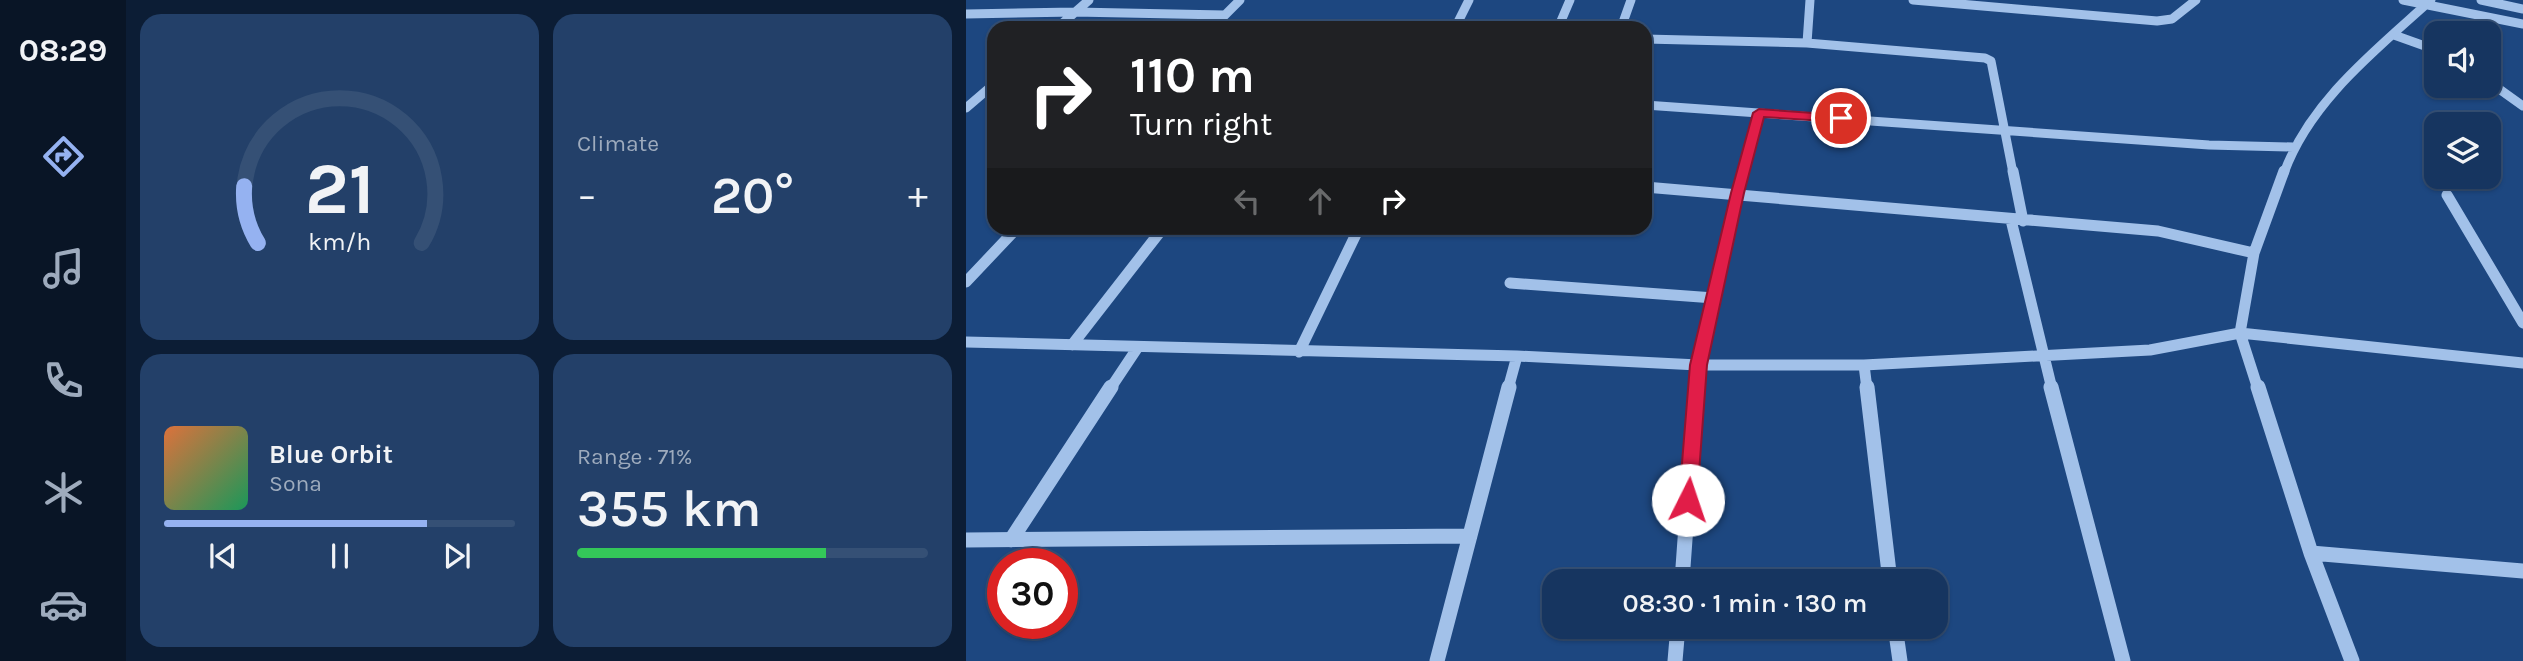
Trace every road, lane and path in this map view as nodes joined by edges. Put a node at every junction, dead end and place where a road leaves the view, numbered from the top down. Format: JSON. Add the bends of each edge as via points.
{"nodes":[{"id":1,"x":1089,"y":0,"type":"edge"},
{"id":2,"x":1240,"y":0,"type":"edge"},
{"id":3,"x":1469,"y":0,"type":"edge"},
{"id":4,"x":1570,"y":0,"type":"edge"},
{"id":5,"x":1631,"y":0,"type":"edge"},
{"id":6,"x":1810,"y":0,"type":"edge"},
{"id":7,"x":1913,"y":0,"type":"edge"},
{"id":8,"x":2196,"y":0,"type":"edge"},
{"id":9,"x":2403,"y":0,"type":"edge"},
{"id":10,"x":2481,"y":0,"type":"edge"},
{"id":11,"x":2428,"y":2,"type":"edge"},
{"id":12,"x":2523,"y":9,"type":"edge"},
{"id":13,"x":1075,"y":12,"type":"junction"},
{"id":14,"x":966,"y":14,"type":"edge"},
{"id":15,"x":1224,"y":15,"type":"junction"},
{"id":16,"x":1065,"y":21,"type":"edge"},
{"id":17,"x":1218,"y":21,"type":"edge"},
{"id":18,"x":1458,"y":21,"type":"edge"},
{"id":19,"x":1561,"y":21,"type":"edge"},
{"id":20,"x":1624,"y":21,"type":"edge"},
{"id":21,"x":2523,"y":24,"type":"edge"},
{"id":22,"x":2393,"y":35,"type":"junction"},
{"id":23,"x":1652,"y":39,"type":"edge"},
{"id":24,"x":1807,"y":43,"type":"junction"},
{"id":25,"x":2424,"y":46,"type":"edge"},
{"id":26,"x":987,"y":89,"type":"edge"},
{"id":27,"x":2501,"y":90,"type":"edge"},
{"id":28,"x":1652,"y":105,"type":"edge"},
{"id":29,"x":2523,"y":106,"type":"edge"},
{"id":30,"x":966,"y":108,"type":"edge"},
{"id":31,"x":1759,"y":113,"type":"junction"},
{"id":32,"x":2006,"y":129,"type":"junction"},
{"id":33,"x":2293,"y":147,"type":"junction"},
{"id":34,"x":1652,"y":187,"type":"edge"},
{"id":35,"x":1737,"y":193,"type":"junction"},
{"id":36,"x":2447,"y":195,"type":"dead end"},
{"id":37,"x":2017,"y":220,"type":"junction"},
{"id":38,"x":1010,"y":235,"type":"edge"},
{"id":39,"x":1158,"y":235,"type":"edge"},
{"id":40,"x":1356,"y":235,"type":"edge"},
{"id":41,"x":2254,"y":253,"type":"junction"},
{"id":42,"x":966,"y":282,"type":"edge"},
{"id":43,"x":1510,"y":283,"type":"dead end"},
{"id":44,"x":1714,"y":298,"type":"junction"},
{"id":45,"x":2523,"y":323,"type":"edge"},
{"id":46,"x":2239,"y":333,"type":"junction"},
{"id":47,"x":966,"y":342,"type":"edge"},
{"id":48,"x":1072,"y":345,"type":"junction"},
{"id":49,"x":1138,"y":347,"type":"junction"},
{"id":50,"x":1299,"y":352,"type":"junction"},
{"id":51,"x":2043,"y":355,"type":"junction"},
{"id":52,"x":1517,"y":356,"type":"junction"},
{"id":53,"x":2523,"y":363,"type":"edge"},
{"id":54,"x":1698,"y":365,"type":"junction"},
{"id":55,"x":1864,"y":365,"type":"junction"},
{"id":56,"x":1470,"y":536,"type":"junction"},
{"id":57,"x":966,"y":540,"type":"edge"},
{"id":58,"x":1011,"y":540,"type":"junction"},
{"id":59,"x":2311,"y":553,"type":"junction"},
{"id":60,"x":1683,"y":569,"type":"edge"},
{"id":61,"x":1889,"y":569,"type":"edge"},
{"id":62,"x":2523,"y":571,"type":"edge"},
{"id":63,"x":1677,"y":639,"type":"edge"},
{"id":64,"x":1897,"y":639,"type":"edge"},
{"id":65,"x":1437,"y":661,"type":"edge"},
{"id":66,"x":1675,"y":661,"type":"edge"},
{"id":67,"x":1900,"y":661,"type":"edge"},
{"id":68,"x":2123,"y":661,"type":"edge"},
{"id":69,"x":2352,"y":661,"type":"edge"}],
"edges":[{"from":1,"to":13,"type":"street"},
{"from":2,"to":15,"type":"street"},
{"from":3,"to":18,"type":"street"},
{"from":4,"to":19,"type":"street"},
{"from":5,"to":20,"type":"street"},
{"from":6,"to":24,"type":"street"},
{"from":7,"to":8,"type":"street","via":[[2148,21],[2172,19]]},
{"from":9,"to":11,"type":"street"},
{"from":10,"to":12,"type":"street"},
{"from":11,"to":21,"type":"street"},
{"from":11,"to":22,"type":"street"},
{"from":13,"to":14,"type":"street"},
{"from":13,"to":15,"type":"street"},
{"from":13,"to":16,"type":"street"},
{"from":15,"to":17,"type":"street"},
{"from":22,"to":25,"type":"street"},
{"from":22,"to":33,"type":"street","via":[[2348,76]]},
{"from":23,"to":24,"type":"street"},
{"from":24,"to":32,"type":"street","via":[[1985,58],[1991,61]]},
{"from":26,"to":30,"type":"street"},
{"from":27,"to":29,"type":"street"},
{"from":28,"to":31,"type":"street"},
{"from":31,"to":32,"type":"street"},
{"from":31,"to":35,"type":"street"},
{"from":32,"to":33,"type":"street"},
{"from":32,"to":37,"type":"street"},
{"from":33,"to":41,"type":"street"},
{"from":34,"to":35,"type":"street"},
{"from":35,"to":37,"type":"street"},
{"from":35,"to":44,"type":"street"},
{"from":36,"to":45,"type":"street"},
{"from":37,"to":41,"type":"street","via":[[2167,232]]},
{"from":37,"to":51,"type":"street"},
{"from":38,"to":42,"type":"street"},
{"from":39,"to":48,"type":"street"},
{"from":40,"to":50,"type":"street"},
{"from":41,"to":46,"type":"street"},
{"from":43,"to":44,"type":"street"},
{"from":44,"to":54,"type":"street"},
{"from":46,"to":51,"type":"street","via":[[2150,350]]},
{"from":46,"to":53,"type":"street"},
{"from":46,"to":59,"type":"street"},
{"from":47,"to":48,"type":"street"},
{"from":48,"to":49,"type":"street"},
{"from":49,"to":50,"type":"street"},
{"from":49,"to":58,"type":"street"},
{"from":50,"to":52,"type":"street"},
{"from":51,"to":55,"type":"street"},
{"from":51,"to":68,"type":"street"},
{"from":52,"to":54,"type":"street"},
{"from":52,"to":56,"type":"street"},
{"from":54,"to":55,"type":"street"},
{"from":54,"to":60,"type":"street"},
{"from":55,"to":61,"type":"street"},
{"from":56,"to":58,"type":"street"},
{"from":56,"to":65,"type":"street"},
{"from":57,"to":58,"type":"street"},
{"from":59,"to":62,"type":"street"},
{"from":59,"to":69,"type":"street"},
{"from":63,"to":66,"type":"street"},
{"from":64,"to":67,"type":"street"}]}
